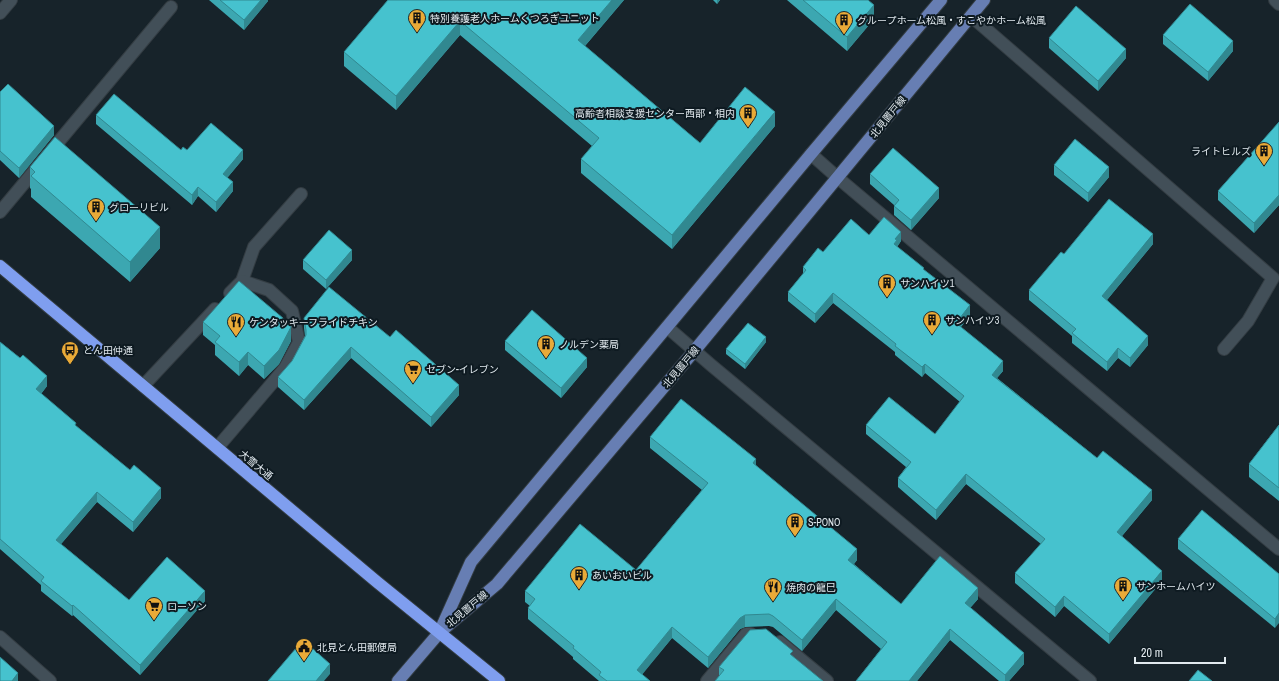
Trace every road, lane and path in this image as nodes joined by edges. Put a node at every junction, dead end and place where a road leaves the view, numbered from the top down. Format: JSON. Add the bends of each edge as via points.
{"nodes":[{"id":1,"x":11,"y":0,"type":"edge"},
{"id":2,"x":941,"y":0,"type":"edge"},
{"id":3,"x":984,"y":0,"type":"edge"},
{"id":4,"x":1275,"y":0,"type":"edge"},
{"id":5,"x":1279,"y":4,"type":"edge"},
{"id":6,"x":171,"y":7,"type":"dead end"},
{"id":7,"x":0,"y":13,"type":"edge"},
{"id":8,"x":971,"y":16,"type":"junction"},
{"id":9,"x":811,"y":154,"type":"junction"},
{"id":10,"x":838,"y":178,"type":"junction"},
{"id":11,"x":302,"y":194,"type":"dead end"},
{"id":12,"x":0,"y":212,"type":"edge"},
{"id":13,"x":0,"y":266,"type":"edge"},
{"id":14,"x":242,"y":281,"type":"junction"},
{"id":15,"x":667,"y":327,"type":"junction"},
{"id":16,"x":1224,"y":349,"type":"dead end"},
{"id":17,"x":695,"y":350,"type":"junction"},
{"id":18,"x":143,"y":386,"type":"junction"},
{"id":19,"x":217,"y":448,"type":"junction"},
{"id":20,"x":1279,"y":549,"type":"edge"},
{"id":21,"x":439,"y":634,"type":"junction"},
{"id":22,"x":0,"y":637,"type":"edge"},
{"id":23,"x":50,"y":681,"type":"edge"},
{"id":24,"x":398,"y":681,"type":"edge"},
{"id":25,"x":499,"y":681,"type":"edge"},
{"id":26,"x":707,"y":681,"type":"edge"},
{"id":27,"x":827,"y":681,"type":"edge"},
{"id":28,"x":1090,"y":681,"type":"edge"}],
"edges":[{"from":1,"to":7,"type":"street"},
{"from":2,"to":9,"type":"main road","name":"北見置戸線"},
{"from":3,"to":8,"type":"main road","name":"北見置戸線"},
{"from":4,"to":5,"type":"street"},
{"from":6,"to":12,"type":"street"},
{"from":8,"to":10,"type":"main road","name":"北見置戸線"},
{"from":8,"to":16,"type":"street","via":[[1273,278],[1248,320]]},
{"from":9,"to":10,"type":"street"},
{"from":9,"to":15,"type":"main road","name":"北見置戸線"},
{"from":10,"to":17,"type":"main road","name":"北見置戸線"},
{"from":10,"to":20,"type":"street"},
{"from":11,"to":14,"type":"street","via":[[254,247]]},
{"from":13,"to":18,"type":"highway","name":"大雪大通"},
{"from":14,"to":18,"type":"street"},
{"from":14,"to":19,"type":"street","via":[[269,290],[292,312],[299,342],[286,368]]},
{"from":15,"to":17,"type":"street"},
{"from":15,"to":21,"type":"main road","name":"北見置戸線","via":[[471,562]]},
{"from":17,"to":21,"type":"main road","name":"北見置戸線","via":[[497,584]]},
{"from":17,"to":28,"type":"street"},
{"from":18,"to":19,"type":"highway","name":"大雪大通"},
{"from":19,"to":21,"type":"highway","name":"大雪大通"},
{"from":21,"to":24,"type":"main road"},
{"from":21,"to":25,"type":"highway","name":"大雪大通"},
{"from":22,"to":23,"type":"street"},
{"from":26,"to":27,"type":"street","via":[[746,634],[765,633]]}]}
